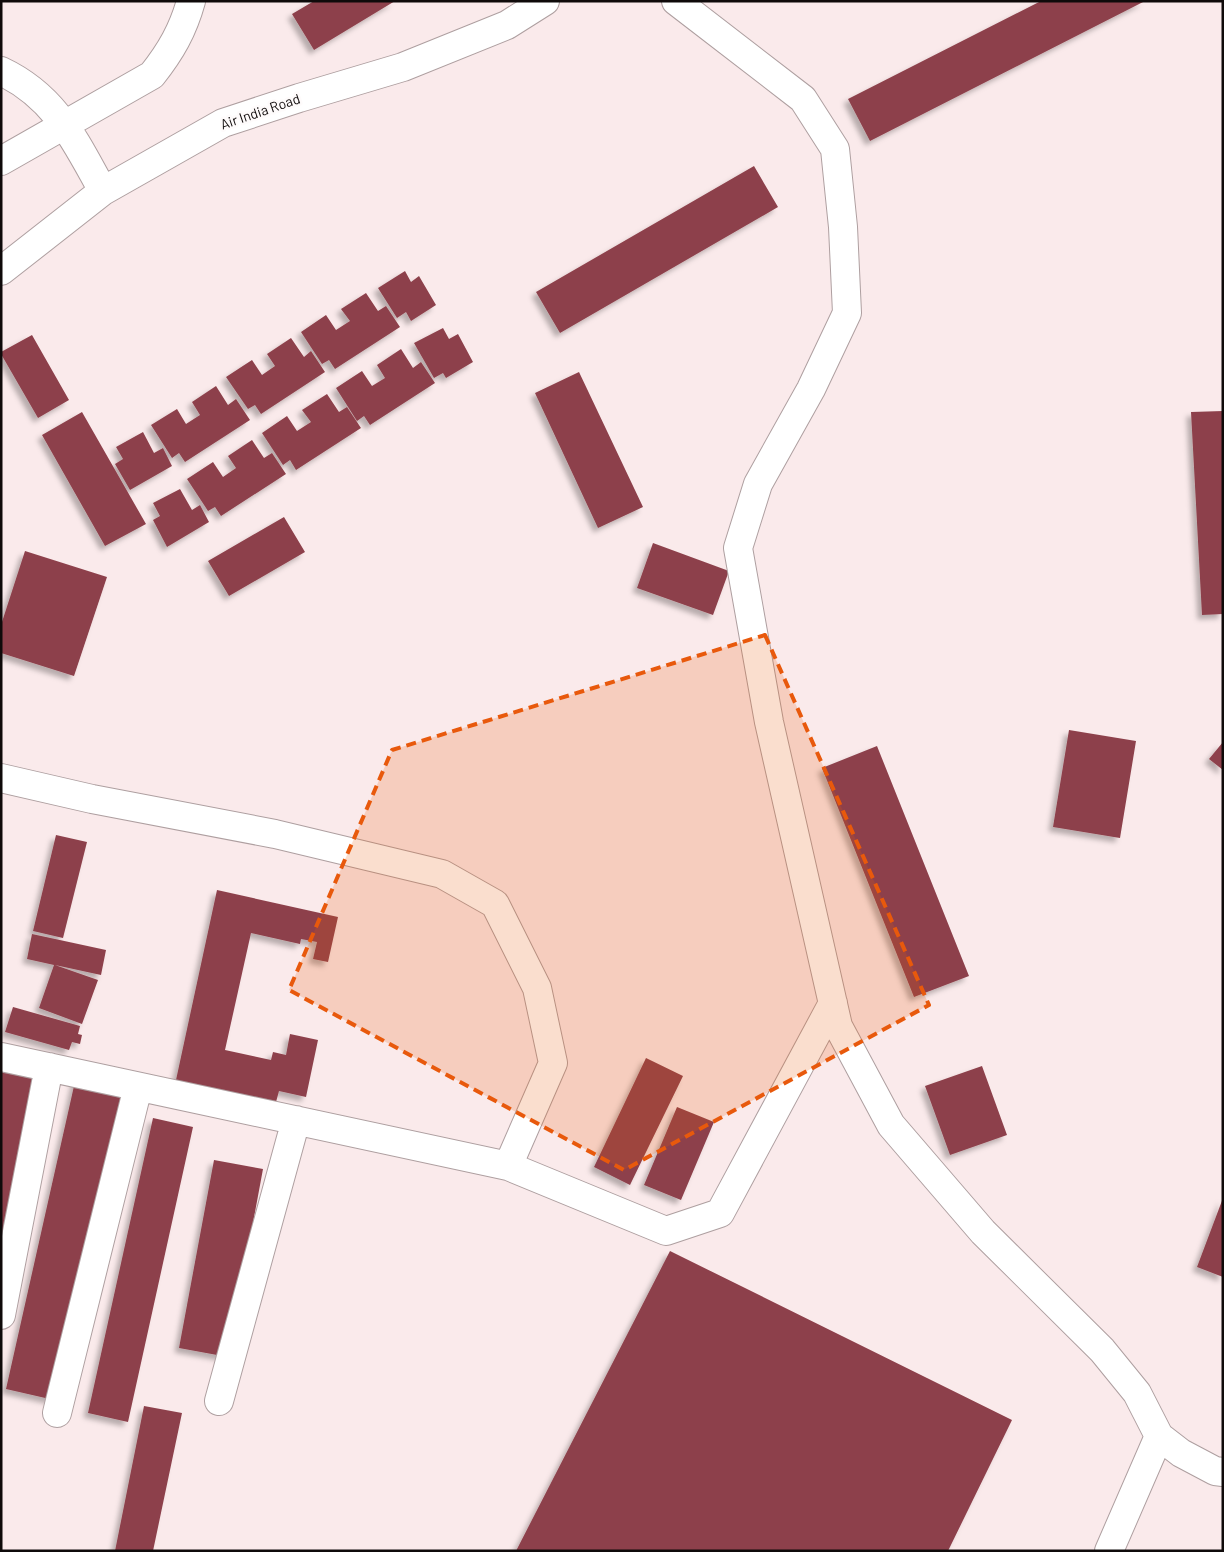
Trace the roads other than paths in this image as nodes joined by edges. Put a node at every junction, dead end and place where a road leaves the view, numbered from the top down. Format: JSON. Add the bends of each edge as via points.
{"nodes":[{"id":1,"x":191,"y":1,"type":"edge"},
{"id":2,"x":545,"y":1,"type":"edge"},
{"id":3,"x":676,"y":1,"type":"edge"},
{"id":4,"x":1,"y":71,"type":"edge"},
{"id":5,"x":65,"y":124,"type":"junction"},
{"id":6,"x":1,"y":161,"type":"edge"},
{"id":7,"x":103,"y":191,"type":"junction"},
{"id":8,"x":1,"y":271,"type":"edge"},
{"id":9,"x":1,"y":778,"type":"edge"},
{"id":10,"x":833,"y":1003,"type":"junction"},
{"id":11,"x":1,"y":1057,"type":"edge"},
{"id":12,"x":49,"y":1068,"type":"junction"},
{"id":13,"x":138,"y":1087,"type":"junction"},
{"id":14,"x":296,"y":1120,"type":"junction"},
{"id":15,"x":508,"y":1166,"type":"junction"},
{"id":16,"x":1,"y":1315,"type":"edge"},
{"id":17,"x":219,"y":1401,"type":"dead end"},
{"id":18,"x":57,"y":1413,"type":"dead end"},
{"id":19,"x":1159,"y":1436,"type":"junction"},
{"id":20,"x":1223,"y":1472,"type":"edge"},
{"id":21,"x":1109,"y":1551,"type":"edge"}],
"edges":[{"from":1,"to":5,"type":"street","via":[[168,55],[152,75]]},
{"from":2,"to":7,"type":"street","name":"Air India Road","via":[[507,25],[403,67],[223,123]]},
{"from":3,"to":10,"type":"street","via":[[803,99],[835,149],[847,313],[811,389],[758,484],[738,548],[769,722]]},
{"from":4,"to":5,"type":"street","via":[[21,80],[46,101]]},
{"from":5,"to":6,"type":"street"},
{"from":5,"to":7,"type":"street"},
{"from":7,"to":8,"type":"street","name":"Air India Road"},
{"from":9,"to":15,"type":"street","via":[[275,834],[442,874],[495,904],[537,988],[553,1064]]},
{"from":10,"to":15,"type":"street","via":[[720,1213],[666,1231]]},
{"from":10,"to":19,"type":"street","via":[[838,1026],[891,1125],[983,1232],[1102,1350],[1136,1393]]},
{"from":11,"to":12,"type":"street"},
{"from":12,"to":13,"type":"street"},
{"from":12,"to":16,"type":"street"},
{"from":13,"to":14,"type":"street"},
{"from":13,"to":18,"type":"street"},
{"from":14,"to":15,"type":"street"},
{"from":14,"to":17,"type":"street"},
{"from":19,"to":20,"type":"street","via":[[1181,1453]]},
{"from":19,"to":21,"type":"street"}]}
